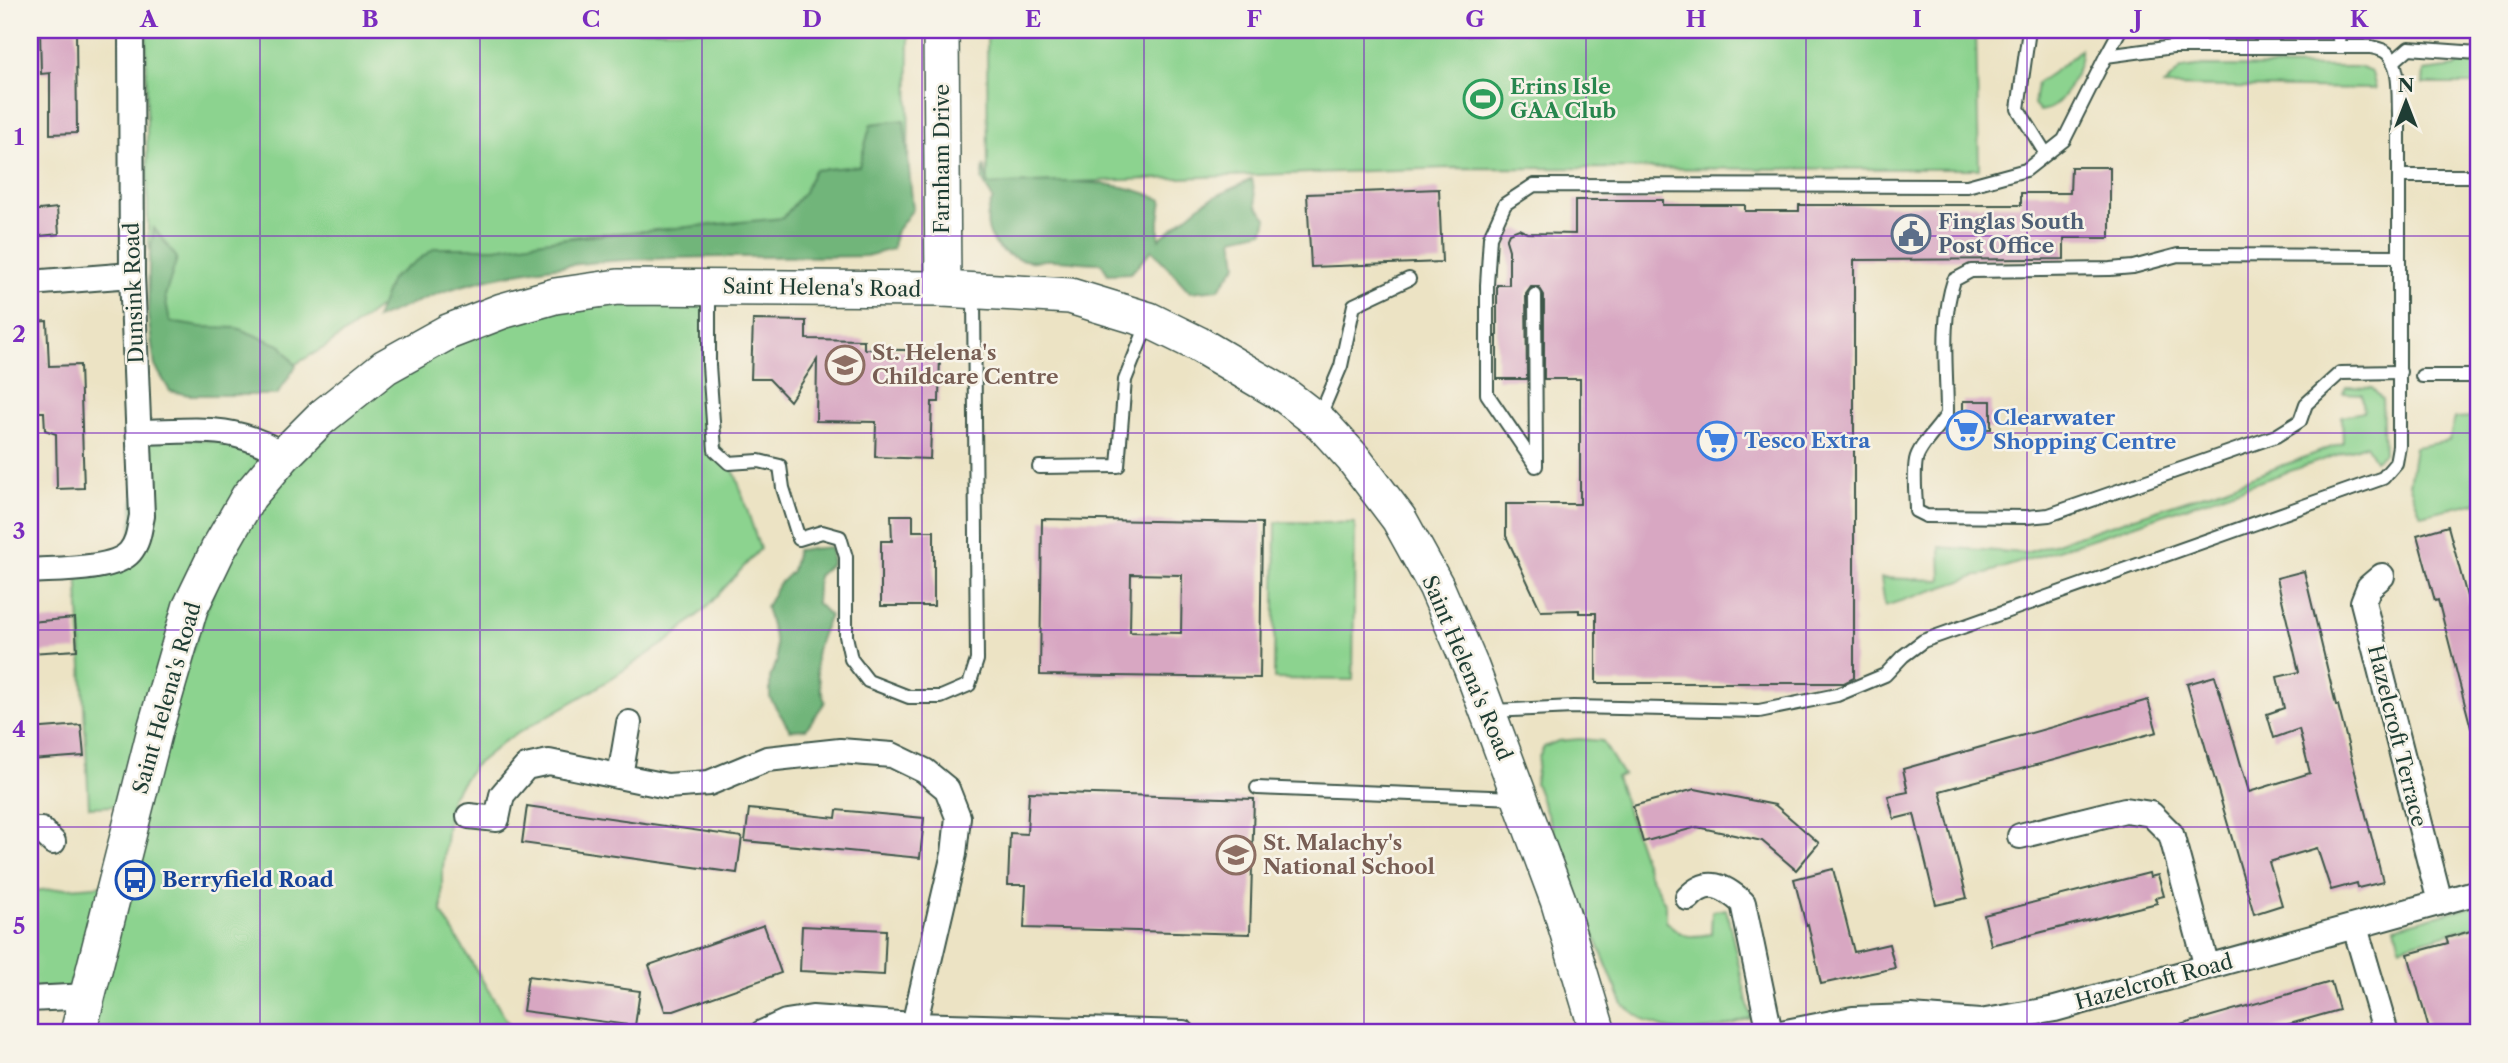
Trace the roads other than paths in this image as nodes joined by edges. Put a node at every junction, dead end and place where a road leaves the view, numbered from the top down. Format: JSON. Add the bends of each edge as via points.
{"nodes":[{"id":1,"x":131,"y":30,"type":"edge"},
{"id":2,"x":941,"y":30,"type":"edge"},
{"id":3,"x":2029,"y":30,"type":"edge"},
{"id":4,"x":2120,"y":30,"type":"edge"},
{"id":5,"x":2185,"y":30,"type":"edge"},
{"id":6,"x":2339,"y":30,"type":"edge"},
{"id":7,"x":2186,"y":47,"type":"junction"},
{"id":8,"x":2340,"y":47,"type":"junction"},
{"id":9,"x":2478,"y":53,"type":"edge"},
{"id":10,"x":2106,"y":57,"type":"junction"},
{"id":11,"x":2393,"y":62,"type":"junction"},
{"id":12,"x":2046,"y":154,"type":"junction"},
{"id":13,"x":2399,"y":176,"type":"junction"},
{"id":14,"x":2478,"y":176,"type":"edge"},
{"id":15,"x":2399,"y":256,"type":"junction"},
{"id":16,"x":132,"y":275,"type":"junction"},
{"id":17,"x":1409,"y":279,"type":"dead end"},
{"id":18,"x":30,"y":283,"type":"edge"},
{"id":19,"x":709,"y":287,"type":"junction"},
{"id":20,"x":959,"y":290,"type":"junction"},
{"id":21,"x":1535,"y":295,"type":"dead end"},
{"id":22,"x":1149,"y":320,"type":"junction"},
{"id":23,"x":2400,"y":372,"type":"junction"},
{"id":24,"x":2422,"y":376,"type":"dead end"},
{"id":25,"x":2478,"y":376,"type":"edge"},
{"id":26,"x":1318,"y":421,"type":"junction"},
{"id":27,"x":139,"y":432,"type":"junction"},
{"id":28,"x":284,"y":455,"type":"junction"},
{"id":29,"x":1039,"y":467,"type":"dead end"},
{"id":30,"x":30,"y":571,"type":"edge"},
{"id":31,"x":2382,"y":576,"type":"dead end"},
{"id":32,"x":1488,"y":712,"type":"junction"},
{"id":33,"x":629,"y":723,"type":"dead end"},
{"id":34,"x":620,"y":776,"type":"junction"},
{"id":35,"x":1257,"y":788,"type":"dead end"},
{"id":36,"x":1520,"y":798,"type":"junction"},
{"id":37,"x":469,"y":816,"type":"dead end"},
{"id":38,"x":30,"y":830,"type":"edge"},
{"id":39,"x":2020,"y":836,"type":"dead end"},
{"id":40,"x":53,"y":842,"type":"dead end"},
{"id":41,"x":2478,"y":892,"type":"edge"},
{"id":42,"x":1688,"y":898,"type":"dead end"},
{"id":43,"x":2440,"y":902,"type":"junction"},
{"id":44,"x":2355,"y":927,"type":"junction"},
{"id":45,"x":2207,"y":967,"type":"junction"},
{"id":46,"x":88,"y":996,"type":"junction"},
{"id":47,"x":30,"y":999,"type":"edge"},
{"id":48,"x":914,"y":1026,"type":"junction"},
{"id":49,"x":1074,"y":1032,"type":"edge"},
{"id":50,"x":1593,"y":1032,"type":"edge"},
{"id":51,"x":78,"y":1033,"type":"edge"},
{"id":52,"x":762,"y":1033,"type":"edge"},
{"id":53,"x":1183,"y":1033,"type":"edge"},
{"id":54,"x":1770,"y":1033,"type":"edge"},
{"id":55,"x":1781,"y":1033,"type":"edge"},
{"id":56,"x":2386,"y":1033,"type":"edge"}],
"edges":[{"from":1,"to":16,"type":"street","name":"Dunsink Road"},
{"from":2,"to":20,"type":"street","name":"Farnham Drive"},
{"from":3,"to":12,"type":"lane","via":[[2018,109]]},
{"from":4,"to":10,"type":"lane"},
{"from":5,"to":7,"type":"lane"},
{"from":6,"to":8,"type":"lane"},
{"from":7,"to":8,"type":"lane"},
{"from":7,"to":10,"type":"lane"},
{"from":8,"to":11,"type":"lane","via":[[2386,51]]},
{"from":9,"to":11,"type":"lane","via":[[2409,48]]},
{"from":10,"to":12,"type":"lane","via":[[2064,141]]},
{"from":11,"to":13,"type":"lane","via":[[2398,82]]},
{"from":12,"to":21,"type":"lane","via":[[2026,170],[1967,186],[1534,186],[1505,204],[1490,237],[1487,394],[1536,466]]},
{"from":13,"to":14,"type":"lane"},
{"from":13,"to":15,"type":"lane"},
{"from":15,"to":23,"type":"lane"},
{"from":15,"to":23,"type":"lane","via":[[2178,255],[2110,270],[1971,271],[1954,280],[1949,296],[1947,414],[1916,459],[1916,511],[1926,516],[2049,515],[2276,436],[2300,421],[2306,404],[2340,373]]},
{"from":16,"to":18,"type":"street"},
{"from":16,"to":27,"type":"street","name":"Dunsink Road"},
{"from":17,"to":26,"type":"lane","via":[[1354,304],[1341,366]]},
{"from":19,"to":20,"type":"street","name":"Saint Helena's Road"},
{"from":19,"to":20,"type":"lane","via":[[715,450],[729,463],[759,461],[780,466],[799,539],[821,532],[840,537],[846,556],[846,636],[851,659],[868,681],[909,697],[941,697],[969,685],[977,660]]},
{"from":19,"to":28,"type":"street","name":"Saint Helena's Road","via":[[618,287],[555,296],[448,332],[385,367],[321,418]]},
{"from":20,"to":22,"type":"street","name":"Saint Helena's Road","via":[[1070,296]]},
{"from":22,"to":26,"type":"street","name":"Saint Helena's Road","via":[[1283,394]]},
{"from":22,"to":29,"type":"lane","via":[[1125,380],[1118,466]]},
{"from":23,"to":32,"type":"lane","via":[[2399,446],[2396,463],[2383,478],[1923,641],[1885,675],[1837,695],[1759,711],[1573,707]]},
{"from":24,"to":25,"type":"lane"},
{"from":26,"to":32,"type":"street","name":"Saint Helena's Road","via":[[1399,519],[1436,586]]},
{"from":27,"to":28,"type":"street","via":[[222,431],[243,435]]},
{"from":27,"to":30,"type":"street","name":"Dunsink Road","via":[[142,516],[137,540],[128,554],[110,564]]},
{"from":28,"to":46,"type":"street","name":"Saint Helena's Road","via":[[249,496],[190,608]]},
{"from":31,"to":43,"type":"street","name":"Hazelcroft Terrace","via":[[2368,587],[2363,602]]},
{"from":32,"to":36,"type":"street","name":"Saint Helena's Road"},
{"from":33,"to":34,"type":"street"},
{"from":34,"to":37,"type":"street","via":[[550,762],[526,767],[502,795],[497,819]]},
{"from":34,"to":48,"type":"street","via":[[667,786],[709,783],[767,759],[840,751],[892,755],[925,771],[947,789],[958,817],[954,854]]},
{"from":35,"to":36,"type":"lane"},
{"from":36,"to":50,"type":"street","name":"Saint Helena's Road","via":[[1558,900]]},
{"from":38,"to":40,"type":"street","via":[[41,830]]},
{"from":39,"to":45,"type":"street","via":[[2125,810],[2151,814],[2171,834]]},
{"from":41,"to":43,"type":"street","name":"Hazelcroft Road"},
{"from":42,"to":54,"type":"street","via":[[1697,889],[1713,885],[1743,903]]},
{"from":43,"to":44,"type":"street","name":"Hazelcroft Road"},
{"from":44,"to":45,"type":"street","name":"Hazelcroft Road"},
{"from":44,"to":56,"type":"street"},
{"from":45,"to":55,"type":"street","name":"Hazelcroft Road","via":[[2055,1009],[1980,1021],[1853,1019]]},
{"from":46,"to":47,"type":"street"},
{"from":46,"to":51,"type":"street","name":"Saint Helena's Road"},
{"from":48,"to":49,"type":"street"},
{"from":48,"to":52,"type":"street","via":[[812,1018],[786,1022]]},
{"from":49,"to":53,"type":"street"}]}
